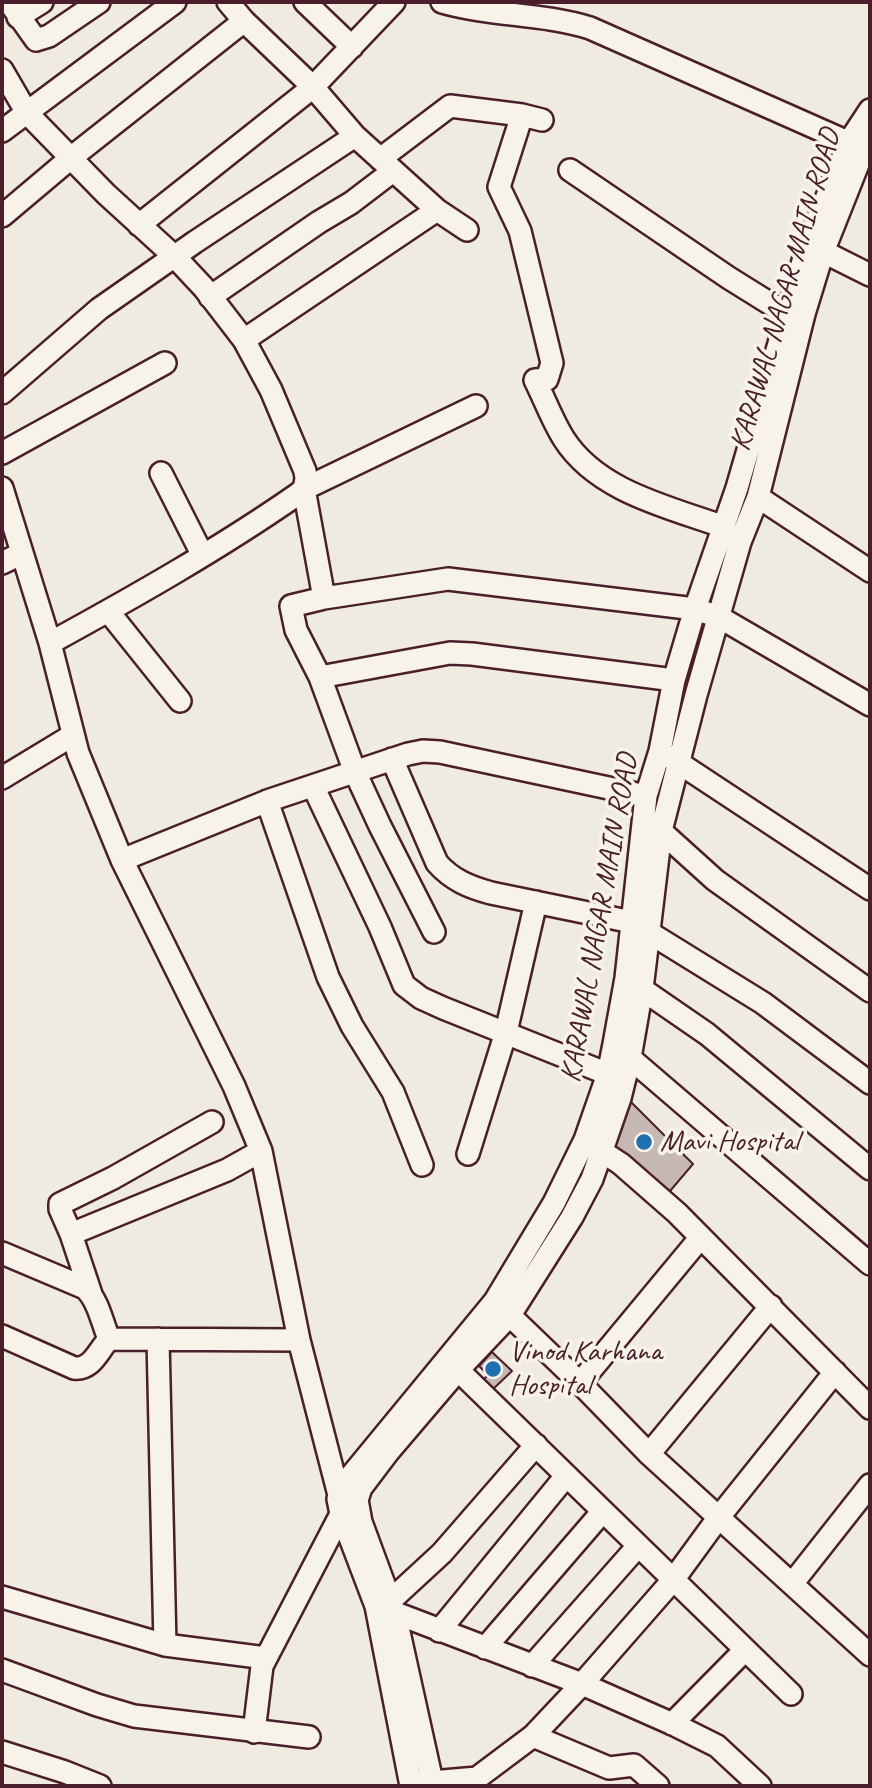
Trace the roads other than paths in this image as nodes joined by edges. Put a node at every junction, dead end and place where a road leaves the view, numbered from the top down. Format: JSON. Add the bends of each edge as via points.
{"nodes":[{"id":1,"x":42,"y":2,"type":"edge"},
{"id":2,"x":99,"y":2,"type":"edge"},
{"id":3,"x":175,"y":2,"type":"edge"},
{"id":4,"x":228,"y":2,"type":"edge"},
{"id":5,"x":305,"y":2,"type":"edge"},
{"id":6,"x":394,"y":2,"type":"edge"},
{"id":7,"x":442,"y":2,"type":"edge"},
{"id":8,"x":14,"y":9,"type":"edge"},
{"id":9,"x":570,"y":11,"type":"edge"},
{"id":10,"x":244,"y":21,"type":"junction"},
{"id":11,"x":352,"y":47,"type":"junction"},
{"id":12,"x":2,"y":70,"type":"edge"},
{"id":13,"x":313,"y":87,"type":"junction"},
{"id":14,"x":27,"y":113,"type":"junction"},
{"id":15,"x":868,"y":114,"type":"edge"},
{"id":16,"x":2,"y":131,"type":"edge"},
{"id":17,"x":355,"y":136,"type":"junction"},
{"id":18,"x":861,"y":148,"type":"edge"},
{"id":19,"x":72,"y":156,"type":"junction"},
{"id":20,"x":387,"y":165,"type":"junction"},
{"id":21,"x":570,"y":170,"type":"dead end"},
{"id":22,"x":437,"y":211,"type":"junction"},
{"id":23,"x":2,"y":216,"type":"edge"},
{"id":24,"x":139,"y":225,"type":"junction"},
{"id":25,"x":467,"y":230,"type":"dead end"},
{"id":26,"x":815,"y":248,"type":"junction"},
{"id":27,"x":175,"y":257,"type":"junction"},
{"id":28,"x":870,"y":275,"type":"edge"},
{"id":29,"x":211,"y":297,"type":"junction"},
{"id":30,"x":787,"y":319,"type":"junction"},
{"id":31,"x":244,"y":341,"type":"junction"},
{"id":32,"x":165,"y":363,"type":"dead end"},
{"id":33,"x":2,"y":393,"type":"edge"},
{"id":34,"x":475,"y":406,"type":"dead end"},
{"id":35,"x":2,"y":453,"type":"edge"},
{"id":36,"x":161,"y":473,"type":"dead end"},
{"id":37,"x":304,"y":489,"type":"junction"},
{"id":38,"x":2,"y":490,"type":"edge"},
{"id":39,"x":758,"y":497,"type":"junction"},
{"id":40,"x":724,"y":527,"type":"junction"},
{"id":41,"x":22,"y":553,"type":"junction"},
{"id":42,"x":202,"y":554,"type":"junction"},
{"id":43,"x":2,"y":563,"type":"edge"},
{"id":44,"x":870,"y":571,"type":"edge"},
{"id":45,"x":324,"y":598,"type":"junction"},
{"id":46,"x":695,"y":609,"type":"junction"},
{"id":47,"x":108,"y":611,"type":"junction"},
{"id":48,"x":719,"y":617,"type":"junction"},
{"id":49,"x":50,"y":643,"type":"junction"},
{"id":50,"x":320,"y":677,"type":"junction"},
{"id":51,"x":674,"y":680,"type":"junction"},
{"id":52,"x":180,"y":701,"type":"dead end"},
{"id":53,"x":870,"y":705,"type":"edge"},
{"id":54,"x":73,"y":735,"type":"junction"},
{"id":55,"x":660,"y":751,"type":"junction"},
{"id":56,"x":392,"y":759,"type":"junction"},
{"id":57,"x":680,"y":764,"type":"junction"},
{"id":58,"x":355,"y":772,"type":"junction"},
{"id":59,"x":2,"y":778,"type":"edge"},
{"id":60,"x":313,"y":786,"type":"junction"},
{"id":61,"x":267,"y":802,"type":"junction"},
{"id":62,"x":645,"y":806,"type":"junction"},
{"id":63,"x":661,"y":831,"type":"junction"},
{"id":64,"x":122,"y":860,"type":"junction"},
{"id":65,"x":870,"y":889,"type":"edge"},
{"id":66,"x":536,"y":902,"type":"junction"},
{"id":67,"x":640,"y":927,"type":"junction"},
{"id":68,"x":434,"y":932,"type":"dead end"},
{"id":69,"x":634,"y":984,"type":"junction"},
{"id":70,"x":870,"y":991,"type":"edge"},
{"id":71,"x":506,"y":1032,"type":"junction"},
{"id":72,"x":622,"y":1054,"type":"junction"},
{"id":73,"x":608,"y":1073,"type":"junction"},
{"id":74,"x":870,"y":1083,"type":"edge"},
{"id":75,"x":212,"y":1122,"type":"dead end"},
{"id":76,"x":593,"y":1146,"type":"junction"},
{"id":77,"x":261,"y":1151,"type":"junction"},
{"id":78,"x":468,"y":1154,"type":"dead end"},
{"id":79,"x":422,"y":1165,"type":"dead end"},
{"id":80,"x":870,"y":1169,"type":"edge"},
{"id":81,"x":71,"y":1234,"type":"junction"},
{"id":82,"x":701,"y":1237,"type":"junction"},
{"id":83,"x":2,"y":1253,"type":"edge"},
{"id":84,"x":870,"y":1264,"type":"edge"},
{"id":85,"x":91,"y":1293,"type":"junction"},
{"id":86,"x":771,"y":1306,"type":"junction"},
{"id":87,"x":502,"y":1308,"type":"junction"},
{"id":88,"x":2,"y":1336,"type":"edge"},
{"id":89,"x":109,"y":1339,"type":"junction"},
{"id":90,"x":159,"y":1339,"type":"junction"},
{"id":91,"x":299,"y":1340,"type":"junction"},
{"id":92,"x":458,"y":1370,"type":"junction"},
{"id":93,"x":835,"y":1372,"type":"junction"},
{"id":94,"x":580,"y":1384,"type":"junction"},
{"id":95,"x":870,"y":1408,"type":"edge"},
{"id":96,"x":536,"y":1446,"type":"junction"},
{"id":97,"x":649,"y":1454,"type":"junction"},
{"id":98,"x":566,"y":1476,"type":"junction"},
{"id":99,"x":870,"y":1485,"type":"edge"},
{"id":100,"x":349,"y":1506,"type":"junction"},
{"id":101,"x":603,"y":1511,"type":"junction"},
{"id":102,"x":719,"y":1517,"type":"junction"},
{"id":103,"x":638,"y":1546,"type":"junction"},
{"id":104,"x":673,"y":1580,"type":"junction"},
{"id":105,"x":792,"y":1584,"type":"junction"},
{"id":106,"x":2,"y":1597,"type":"edge"},
{"id":107,"x":387,"y":1607,"type":"junction"},
{"id":108,"x":439,"y":1631,"type":"junction"},
{"id":109,"x":866,"y":1643,"type":"edge"},
{"id":110,"x":165,"y":1645,"type":"junction"},
{"id":111,"x":485,"y":1648,"type":"junction"},
{"id":112,"x":745,"y":1650,"type":"junction"},
{"id":113,"x":266,"y":1658,"type":"junction"},
{"id":114,"x":532,"y":1666,"type":"junction"},
{"id":115,"x":2,"y":1670,"type":"edge"},
{"id":116,"x":582,"y":1684,"type":"junction"},
{"id":117,"x":791,"y":1694,"type":"dead end"},
{"id":118,"x":672,"y":1724,"type":"junction"},
{"id":119,"x":254,"y":1732,"type":"junction"},
{"id":120,"x":533,"y":1736,"type":"junction"},
{"id":121,"x":309,"y":1737,"type":"dead end"},
{"id":122,"x":2,"y":1752,"type":"edge"},
{"id":123,"x":422,"y":1785,"type":"edge"},
{"id":124,"x":100,"y":1786,"type":"edge"},
{"id":125,"x":658,"y":1786,"type":"edge"},
{"id":126,"x":760,"y":1786,"type":"edge"}],
"edges":[{"from":1,"to":8,"type":"street"},
{"from":2,"to":8,"type":"street","via":[[40,40],[32,37]]},
{"from":3,"to":14,"type":"street"},
{"from":4,"to":10,"type":"street"},
{"from":5,"to":11,"type":"street"},
{"from":6,"to":11,"type":"street"},
{"from":7,"to":9,"type":"street","via":[[469,8]]},
{"from":9,"to":18,"type":"street","via":[[590,27]]},
{"from":10,"to":13,"type":"street"},
{"from":10,"to":19,"type":"street"},
{"from":11,"to":13,"type":"street"},
{"from":12,"to":14,"type":"street"},
{"from":13,"to":17,"type":"street"},
{"from":13,"to":24,"type":"street"},
{"from":14,"to":16,"type":"street"},
{"from":14,"to":19,"type":"street"},
{"from":15,"to":18,"type":"street","name":"KARAWAL NAGAR MAIN ROAD"},
{"from":17,"to":20,"type":"street"},
{"from":17,"to":27,"type":"street"},
{"from":18,"to":26,"type":"street","name":"KARAWAL NAGAR MAIN ROAD"},
{"from":19,"to":23,"type":"street"},
{"from":19,"to":24,"type":"street"},
{"from":20,"to":22,"type":"street"},
{"from":20,"to":29,"type":"street","via":[[351,203]]},
{"from":20,"to":40,"type":"street","via":[[450,106],[532,118],[499,187],[520,231],[552,363],[547,379],[536,380],[564,440],[587,466],[614,485]]},
{"from":21,"to":30,"type":"street"},
{"from":22,"to":25,"type":"street"},
{"from":22,"to":31,"type":"street"},
{"from":24,"to":27,"type":"street"},
{"from":26,"to":28,"type":"street"},
{"from":26,"to":30,"type":"street","name":"KARAWAL NAGAR MAIN ROAD"},
{"from":26,"to":39,"type":"street","name":"KARAWAL NAGAR MAIN ROAD"},
{"from":27,"to":29,"type":"street"},
{"from":27,"to":33,"type":"street","via":[[99,309]]},
{"from":29,"to":31,"type":"street"},
{"from":30,"to":40,"type":"street","name":"KARAWAL NAGAR MAIN ROAD"},
{"from":31,"to":37,"type":"street","via":[[294,440],[305,471]]},
{"from":32,"to":35,"type":"street"},
{"from":34,"to":37,"type":"street"},
{"from":36,"to":42,"type":"street"},
{"from":37,"to":42,"type":"street"},
{"from":37,"to":45,"type":"street"},
{"from":38,"to":41,"type":"street"},
{"from":39,"to":44,"type":"street"},
{"from":39,"to":48,"type":"street","name":"KARAWAL NAGAR MAIN ROAD"},
{"from":40,"to":46,"type":"street","name":"KARAWAL NAGAR MAIN ROAD"},
{"from":41,"to":43,"type":"street"},
{"from":41,"to":49,"type":"street"},
{"from":42,"to":47,"type":"street"},
{"from":45,"to":46,"type":"street","via":[[448,579]]},
{"from":45,"to":50,"type":"street","via":[[291,606],[296,630]]},
{"from":46,"to":48,"type":"street"},
{"from":46,"to":51,"type":"street","name":"KARAWAL NAGAR MAIN ROAD"},
{"from":47,"to":49,"type":"street"},
{"from":47,"to":52,"type":"street"},
{"from":48,"to":53,"type":"street"},
{"from":48,"to":57,"type":"street","name":"KARAWAL NAGAR MAIN ROAD"},
{"from":49,"to":54,"type":"street"},
{"from":50,"to":51,"type":"street","via":[[450,653]]},
{"from":50,"to":58,"type":"street"},
{"from":51,"to":55,"type":"street","name":"KARAWAL NAGAR MAIN ROAD"},
{"from":54,"to":59,"type":"street"},
{"from":54,"to":64,"type":"street"},
{"from":55,"to":57,"type":"street"},
{"from":55,"to":62,"type":"street","name":"KARAWAL NAGAR MAIN ROAD"},
{"from":56,"to":58,"type":"street"},
{"from":56,"to":62,"type":"street","via":[[440,752]]},
{"from":56,"to":66,"type":"street","via":[[437,863],[449,877],[471,888]]},
{"from":57,"to":63,"type":"street","name":"KARAWAL NAGAR MAIN ROAD"},
{"from":57,"to":65,"type":"street"},
{"from":58,"to":60,"type":"street"},
{"from":58,"to":68,"type":"street"},
{"from":60,"to":61,"type":"street"},
{"from":60,"to":71,"type":"street","via":[[404,985],[421,998]]},
{"from":61,"to":64,"type":"street"},
{"from":61,"to":79,"type":"street","via":[[328,976],[352,1026],[393,1092]]},
{"from":62,"to":63,"type":"street"},
{"from":62,"to":67,"type":"street","name":"KARAWAL NAGAR MAIN ROAD"},
{"from":63,"to":67,"type":"street","name":"KARAWAL NAGAR MAIN ROAD"},
{"from":63,"to":70,"type":"street","via":[[715,880]]},
{"from":64,"to":77,"type":"street","via":[[234,1086]]},
{"from":66,"to":67,"type":"street"},
{"from":66,"to":71,"type":"street"},
{"from":67,"to":69,"type":"street","name":"KARAWAL NAGAR MAIN ROAD"},
{"from":67,"to":74,"type":"street","via":[[763,1003]]},
{"from":69,"to":72,"type":"street","name":"KARAWAL NAGAR MAIN ROAD"},
{"from":69,"to":80,"type":"street","via":[[707,1034]]},
{"from":71,"to":73,"type":"street"},
{"from":71,"to":78,"type":"street"},
{"from":72,"to":73,"type":"street","name":"KARAWAL NAGAR MAIN ROAD"},
{"from":72,"to":76,"type":"street","name":"KARAWAL NAGAR MAIN ROAD","via":[[620,1098]]},
{"from":72,"to":84,"type":"street"},
{"from":73,"to":76,"type":"street","name":"KARAWAL NAGAR MAIN ROAD"},
{"from":75,"to":81,"type":"street","via":[[60,1204]]},
{"from":76,"to":82,"type":"street","via":[[648,1186]]},
{"from":76,"to":87,"type":"street","name":"KARAWAL NAGAR MAIN ROAD","via":[[554,1203]]},
{"from":77,"to":81,"type":"street","via":[[227,1170]]},
{"from":77,"to":91,"type":"street"},
{"from":81,"to":85,"type":"street"},
{"from":82,"to":86,"type":"street"},
{"from":82,"to":94,"type":"street"},
{"from":83,"to":85,"type":"street"},
{"from":85,"to":89,"type":"street"},
{"from":86,"to":93,"type":"street"},
{"from":86,"to":97,"type":"street"},
{"from":87,"to":92,"type":"street","name":"KARAWAL NAGAR MAIN ROAD"},
{"from":87,"to":94,"type":"street"},
{"from":87,"to":100,"type":"street","name":"KARAWAL NAGAR MAIN ROAD","via":[[341,1488]]},
{"from":88,"to":89,"type":"street","via":[[74,1368],[90,1363]]},
{"from":89,"to":90,"type":"street"},
{"from":90,"to":91,"type":"street"},
{"from":90,"to":110,"type":"street"},
{"from":91,"to":100,"type":"street"},
{"from":92,"to":96,"type":"street"},
{"from":92,"to":100,"type":"street","name":"KARAWAL NAGAR MAIN ROAD"},
{"from":93,"to":95,"type":"street"},
{"from":93,"to":102,"type":"street"},
{"from":94,"to":97,"type":"street"},
{"from":96,"to":98,"type":"street"},
{"from":96,"to":107,"type":"street","via":[[442,1553]]},
{"from":97,"to":102,"type":"street"},
{"from":98,"to":101,"type":"street"},
{"from":98,"to":108,"type":"street"},
{"from":99,"to":105,"type":"street"},
{"from":100,"to":107,"type":"street"},
{"from":100,"to":113,"type":"street"},
{"from":101,"to":103,"type":"street"},
{"from":101,"to":111,"type":"street"},
{"from":102,"to":104,"type":"street"},
{"from":102,"to":105,"type":"street"},
{"from":103,"to":104,"type":"street"},
{"from":103,"to":114,"type":"street"},
{"from":104,"to":112,"type":"street"},
{"from":104,"to":116,"type":"street"},
{"from":105,"to":109,"type":"street"},
{"from":106,"to":110,"type":"street"},
{"from":107,"to":108,"type":"street"},
{"from":107,"to":123,"type":"street"},
{"from":108,"to":111,"type":"street"},
{"from":110,"to":113,"type":"street"},
{"from":111,"to":114,"type":"street"},
{"from":112,"to":117,"type":"street"},
{"from":112,"to":118,"type":"street"},
{"from":113,"to":119,"type":"street","via":[[259,1674]]},
{"from":114,"to":116,"type":"street"},
{"from":115,"to":119,"type":"street","via":[[134,1716]]},
{"from":116,"to":118,"type":"street"},
{"from":116,"to":120,"type":"street"},
{"from":118,"to":126,"type":"street","via":[[718,1746]]},
{"from":119,"to":121,"type":"street"},
{"from":120,"to":123,"type":"street","via":[[477,1778]]},
{"from":120,"to":125,"type":"street","via":[[609,1768],[634,1765]]},
{"from":122,"to":124,"type":"street"}]}
